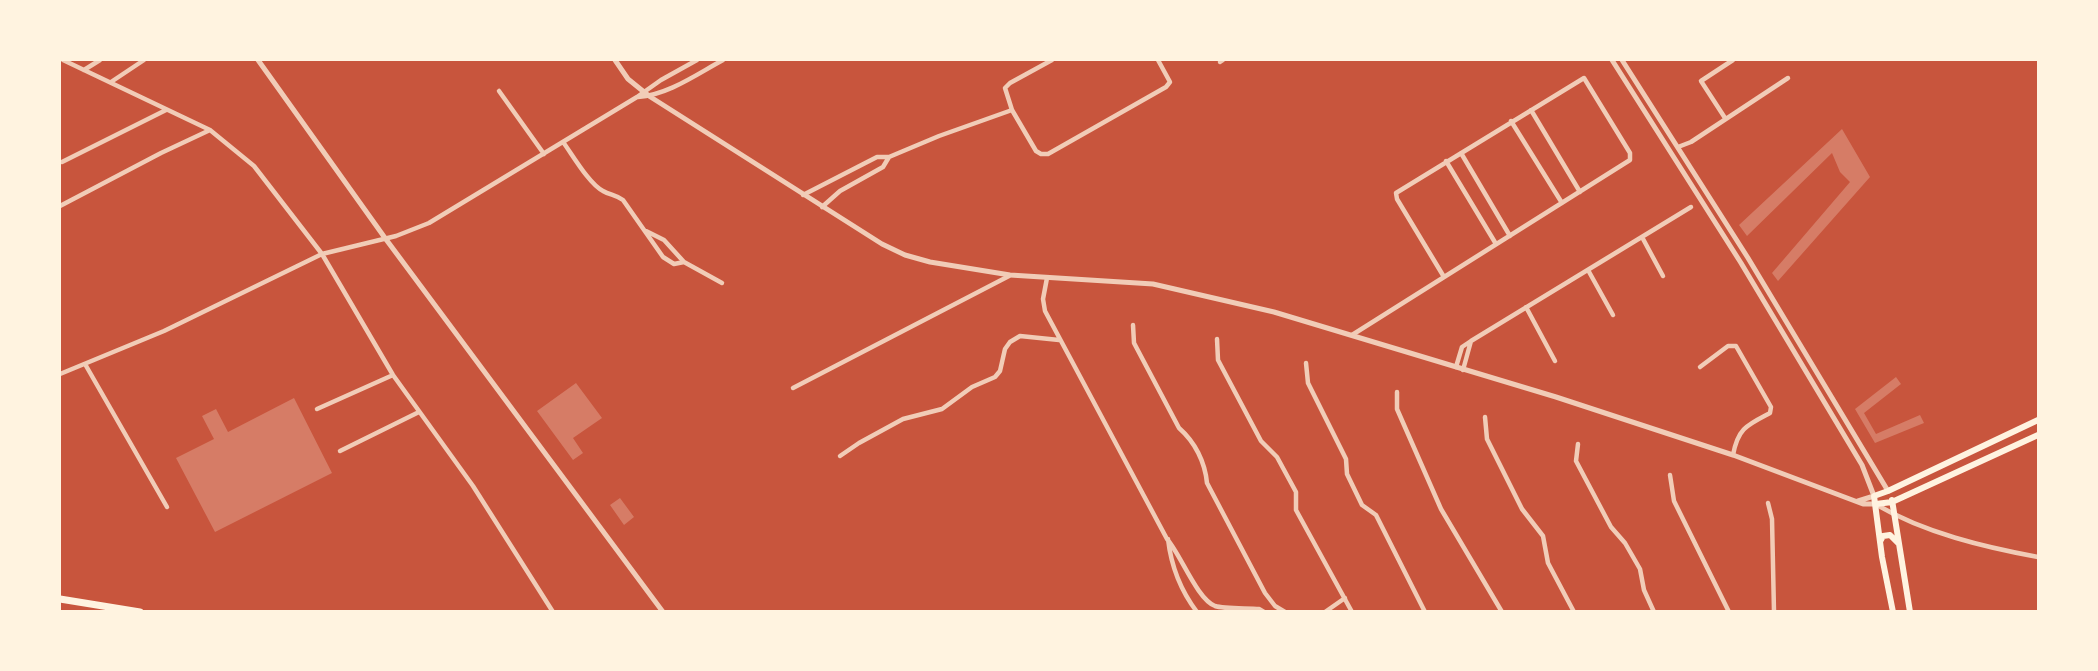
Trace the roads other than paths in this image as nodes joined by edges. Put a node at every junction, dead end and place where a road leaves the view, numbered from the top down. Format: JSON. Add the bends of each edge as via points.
{"nodes":[{"id":1,"x":63,"y":60,"type":"edge"},
{"id":2,"x":100,"y":60,"type":"edge"},
{"id":3,"x":144,"y":60,"type":"edge"},
{"id":4,"x":258,"y":60,"type":"edge"},
{"id":5,"x":615,"y":60,"type":"edge"},
{"id":6,"x":697,"y":60,"type":"edge"},
{"id":7,"x":723,"y":60,"type":"edge"},
{"id":8,"x":1052,"y":60,"type":"edge"},
{"id":9,"x":1158,"y":60,"type":"edge"},
{"id":10,"x":1612,"y":60,"type":"edge"},
{"id":11,"x":1622,"y":60,"type":"edge"},
{"id":12,"x":1733,"y":60,"type":"edge"},
{"id":13,"x":84,"y":70,"type":"junction"},
{"id":14,"x":1788,"y":78,"type":"dead end"},
{"id":15,"x":110,"y":83,"type":"junction"},
{"id":16,"x":499,"y":91,"type":"dead end"},
{"id":17,"x":646,"y":94,"type":"junction"},
{"id":18,"x":167,"y":109,"type":"junction"},
{"id":19,"x":1012,"y":110,"type":"junction"},
{"id":20,"x":1531,"y":110,"type":"junction"},
{"id":21,"x":1724,"y":118,"type":"junction"},
{"id":22,"x":1511,"y":121,"type":"junction"},
{"id":23,"x":210,"y":130,"type":"junction"},
{"id":24,"x":563,"y":142,"type":"junction"},
{"id":25,"x":1678,"y":147,"type":"junction"},
{"id":26,"x":544,"y":153,"type":"junction"},
{"id":27,"x":1461,"y":153,"type":"junction"},
{"id":28,"x":889,"y":157,"type":"junction"},
{"id":29,"x":1446,"y":161,"type":"junction"},
{"id":30,"x":62,"y":162,"type":"dead end"},
{"id":31,"x":1580,"y":192,"type":"junction"},
{"id":32,"x":803,"y":195,"type":"junction"},
{"id":33,"x":1562,"y":203,"type":"junction"},
{"id":34,"x":60,"y":206,"type":"edge"},
{"id":35,"x":822,"y":207,"type":"junction"},
{"id":36,"x":1691,"y":207,"type":"dead end"},
{"id":37,"x":646,"y":231,"type":"junction"},
{"id":38,"x":1510,"y":236,"type":"junction"},
{"id":39,"x":1642,"y":237,"type":"junction"},
{"id":40,"x":385,"y":238,"type":"junction"},
{"id":41,"x":1496,"y":245,"type":"junction"},
{"id":42,"x":322,"y":254,"type":"junction"},
{"id":43,"x":684,"y":262,"type":"junction"},
{"id":44,"x":1588,"y":270,"type":"junction"},
{"id":45,"x":1010,"y":275,"type":"junction"},
{"id":46,"x":1663,"y":276,"type":"dead end"},
{"id":47,"x":1047,"y":278,"type":"junction"},
{"id":48,"x":1444,"y":278,"type":"junction"},
{"id":49,"x":722,"y":283,"type":"dead end"},
{"id":50,"x":1526,"y":307,"type":"junction"},
{"id":51,"x":1613,"y":315,"type":"dead end"},
{"id":52,"x":1133,"y":325,"type":"dead end"},
{"id":53,"x":1352,"y":335,"type":"junction"},
{"id":54,"x":1217,"y":339,"type":"dead end"},
{"id":55,"x":1059,"y":341,"type":"junction"},
{"id":56,"x":1471,"y":341,"type":"junction"},
{"id":57,"x":1555,"y":361,"type":"dead end"},
{"id":58,"x":1306,"y":363,"type":"dead end"},
{"id":59,"x":85,"y":364,"type":"junction"},
{"id":60,"x":1455,"y":367,"type":"junction"},
{"id":61,"x":1700,"y":367,"type":"dead end"},
{"id":62,"x":1463,"y":370,"type":"junction"},
{"id":63,"x":60,"y":374,"type":"edge"},
{"id":64,"x":393,"y":375,"type":"junction"},
{"id":65,"x":793,"y":388,"type":"dead end"},
{"id":66,"x":1397,"y":393,"type":"dead end"},
{"id":67,"x":317,"y":409,"type":"dead end"},
{"id":68,"x":419,"y":412,"type":"junction"},
{"id":69,"x":1485,"y":416,"type":"dead end"},
{"id":70,"x":2039,"y":420,"type":"edge"},
{"id":71,"x":2039,"y":435,"type":"edge"},
{"id":72,"x":1578,"y":444,"type":"dead end"},
{"id":73,"x":340,"y":450,"type":"dead end"},
{"id":74,"x":1733,"y":455,"type":"junction"},
{"id":75,"x":840,"y":456,"type":"dead end"},
{"id":76,"x":1670,"y":475,"type":"dead end"},
{"id":77,"x":1888,"y":491,"type":"junction"},
{"id":78,"x":1874,"y":496,"type":"junction"},
{"id":79,"x":1858,"y":501,"type":"junction"},
{"id":80,"x":1892,"y":502,"type":"junction"},
{"id":81,"x":1768,"y":503,"type":"dead end"},
{"id":82,"x":1876,"y":504,"type":"junction"},
{"id":83,"x":167,"y":507,"type":"dead end"},
{"id":84,"x":1895,"y":515,"type":"junction"},
{"id":85,"x":1167,"y":538,"type":"junction"},
{"id":86,"x":1881,"y":542,"type":"junction"},
{"id":87,"x":1899,"y":545,"type":"junction"},
{"id":88,"x":2039,"y":557,"type":"edge"},
{"id":89,"x":60,"y":598,"type":"edge"},
{"id":90,"x":1345,"y":598,"type":"junction"},
{"id":91,"x":140,"y":611,"type":"edge"},
{"id":92,"x":553,"y":611,"type":"edge"},
{"id":93,"x":663,"y":611,"type":"edge"},
{"id":94,"x":1197,"y":611,"type":"edge"},
{"id":95,"x":1264,"y":611,"type":"edge"},
{"id":96,"x":1285,"y":611,"type":"edge"},
{"id":97,"x":1325,"y":611,"type":"edge"},
{"id":98,"x":1352,"y":611,"type":"edge"},
{"id":99,"x":1425,"y":611,"type":"edge"},
{"id":100,"x":1502,"y":611,"type":"edge"},
{"id":101,"x":1574,"y":611,"type":"edge"},
{"id":102,"x":1654,"y":611,"type":"edge"},
{"id":103,"x":1729,"y":611,"type":"edge"},
{"id":104,"x":1774,"y":611,"type":"edge"},
{"id":105,"x":1893,"y":611,"type":"edge"},
{"id":106,"x":1910,"y":611,"type":"edge"}],
"edges":[{"from":1,"to":13,"type":"street"},
{"from":2,"to":13,"type":"street"},
{"from":3,"to":15,"type":"street"},
{"from":4,"to":40,"type":"street"},
{"from":5,"to":17,"type":"street"},
{"from":6,"to":17,"type":"street","via":[[661,79]]},
{"from":7,"to":17,"type":"street","via":[[674,87]]},
{"from":8,"to":19,"type":"street","via":[[1005,88]]},
{"from":9,"to":19,"type":"street","via":[[1169,76],[1166,87],[1048,154],[1036,151]]},
{"from":10,"to":78,"type":"street","via":[[1741,263],[1862,465]]},
{"from":11,"to":25,"type":"street"},
{"from":12,"to":21,"type":"street","via":[[1701,81]]},
{"from":13,"to":15,"type":"street"},
{"from":14,"to":21,"type":"street"},
{"from":15,"to":18,"type":"street"},
{"from":16,"to":26,"type":"street"},
{"from":17,"to":24,"type":"street"},
{"from":17,"to":32,"type":"street"},
{"from":18,"to":23,"type":"street"},
{"from":18,"to":30,"type":"street"},
{"from":19,"to":28,"type":"street"},
{"from":20,"to":22,"type":"street"},
{"from":20,"to":31,"type":"street"},
{"from":20,"to":31,"type":"street","via":[[1578,80],[1584,78],[1589,84],[1631,157]]},
{"from":21,"to":25,"type":"street"},
{"from":22,"to":27,"type":"street"},
{"from":22,"to":33,"type":"street"},
{"from":23,"to":34,"type":"street"},
{"from":23,"to":42,"type":"street","via":[[254,166]]},
{"from":24,"to":26,"type":"street"},
{"from":24,"to":37,"type":"street","via":[[593,183],[623,200]]},
{"from":25,"to":77,"type":"street"},
{"from":26,"to":40,"type":"street","via":[[429,223]]},
{"from":27,"to":29,"type":"street"},
{"from":27,"to":38,"type":"street"},
{"from":28,"to":32,"type":"street","via":[[877,156]]},
{"from":28,"to":35,"type":"street","via":[[883,167],[840,191]]},
{"from":29,"to":41,"type":"street"},
{"from":29,"to":48,"type":"street","via":[[1396,193]]},
{"from":31,"to":33,"type":"street"},
{"from":32,"to":35,"type":"street"},
{"from":33,"to":38,"type":"street"},
{"from":35,"to":45,"type":"street","via":[[905,255]]},
{"from":36,"to":39,"type":"street"},
{"from":37,"to":43,"type":"street","via":[[664,240]]},
{"from":37,"to":43,"type":"street","via":[[663,257],[674,264]]},
{"from":38,"to":41,"type":"street"},
{"from":39,"to":44,"type":"street"},
{"from":39,"to":46,"type":"street"},
{"from":40,"to":42,"type":"street"},
{"from":40,"to":93,"type":"street"},
{"from":41,"to":48,"type":"street"},
{"from":42,"to":59,"type":"street"},
{"from":42,"to":64,"type":"street"},
{"from":43,"to":49,"type":"street"},
{"from":44,"to":50,"type":"street"},
{"from":44,"to":51,"type":"street"},
{"from":45,"to":47,"type":"street"},
{"from":45,"to":65,"type":"street"},
{"from":47,"to":53,"type":"street","via":[[1153,284]]},
{"from":47,"to":55,"type":"street","via":[[1045,311]]},
{"from":48,"to":53,"type":"street"},
{"from":50,"to":56,"type":"street"},
{"from":50,"to":57,"type":"street"},
{"from":52,"to":96,"type":"street","via":[[1134,344],[1205,466],[1207,483],[1265,593]]},
{"from":53,"to":60,"type":"street"},
{"from":54,"to":90,"type":"street","via":[[1218,359],[1261,440],[1277,457],[1296,492],[1296,510]]},
{"from":55,"to":75,"type":"street","via":[[1020,337],[1010,342],[995,377],[942,409],[903,419]]},
{"from":55,"to":85,"type":"street"},
{"from":56,"to":60,"type":"street","via":[[1462,347]]},
{"from":56,"to":62,"type":"street"},
{"from":58,"to":99,"type":"street","via":[[1308,383],[1346,459],[1347,474],[1362,505],[1376,514]]},
{"from":59,"to":63,"type":"street"},
{"from":59,"to":83,"type":"street"},
{"from":60,"to":62,"type":"street"},
{"from":61,"to":74,"type":"street","via":[[1728,346],[1736,346],[1771,407],[1770,413],[1744,427]]},
{"from":62,"to":74,"type":"street"},
{"from":64,"to":67,"type":"street"},
{"from":64,"to":68,"type":"street"},
{"from":66,"to":100,"type":"street","via":[[1397,409],[1431,487]]},
{"from":68,"to":73,"type":"street"},
{"from":68,"to":92,"type":"street"},
{"from":69,"to":101,"type":"street","via":[[1487,439],[1522,509],[1543,536],[1548,563]]},
{"from":70,"to":77,"type":"main road"},
{"from":71,"to":80,"type":"main road"},
{"from":72,"to":102,"type":"street","via":[[1576,461],[1611,527],[1640,569]]},
{"from":74,"to":79,"type":"street"},
{"from":76,"to":103,"type":"street","via":[[1674,501]]},
{"from":77,"to":78,"type":"main road"},
{"from":77,"to":80,"type":"main road"},
{"from":78,"to":79,"type":"street"},
{"from":78,"to":82,"type":"main road"},
{"from":79,"to":82,"type":"street"},
{"from":80,"to":82,"type":"main road"},
{"from":80,"to":84,"type":"main road"},
{"from":81,"to":104,"type":"street"},
{"from":82,"to":84,"type":"street"},
{"from":82,"to":86,"type":"main road"},
{"from":84,"to":87,"type":"main road"},
{"from":84,"to":88,"type":"street","via":[[1992,547]]},
{"from":85,"to":94,"type":"street","via":[[1171,561]]},
{"from":85,"to":95,"type":"street","via":[[1197,590],[1214,606]]},
{"from":86,"to":87,"type":"main road","via":[[1883,536],[1890,535]]},
{"from":86,"to":105,"type":"main road"},
{"from":87,"to":106,"type":"main road"},
{"from":89,"to":91,"type":"highway"},
{"from":90,"to":97,"type":"street"},
{"from":90,"to":98,"type":"street"}]}
